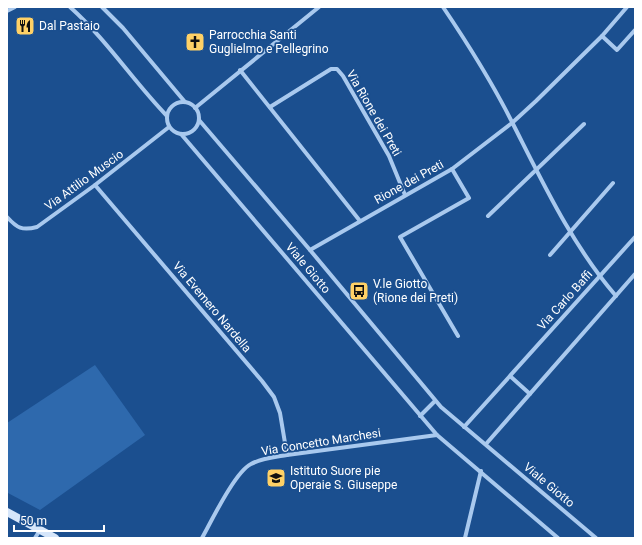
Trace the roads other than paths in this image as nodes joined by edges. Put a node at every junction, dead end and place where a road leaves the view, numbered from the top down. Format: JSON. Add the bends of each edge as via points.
{"nodes":[{"id":1,"x":15,"y":7,"type":"edge"},
{"id":2,"x":70,"y":7,"type":"edge"},
{"id":3,"x":102,"y":7,"type":"edge"},
{"id":4,"x":319,"y":7,"type":"edge"},
{"id":5,"x":443,"y":7,"type":"edge"},
{"id":6,"x":627,"y":7,"type":"edge"},
{"id":7,"x":7,"y":11,"type":"edge"},
{"id":8,"x":635,"y":30,"type":"edge"},
{"id":9,"x":602,"y":36,"type":"junction"},
{"id":10,"x":240,"y":70,"type":"junction"},
{"id":11,"x":185,"y":102,"type":"junction"},
{"id":12,"x":270,"y":107,"type":"junction"},
{"id":13,"x":195,"y":108,"type":"junction"},
{"id":14,"x":167,"y":116,"type":"junction"},
{"id":15,"x":199,"y":120,"type":"junction"},
{"id":16,"x":512,"y":123,"type":"junction"},
{"id":17,"x":584,"y":124,"type":"dead end"},
{"id":18,"x":169,"y":127,"type":"junction"},
{"id":19,"x":181,"y":134,"type":"junction"},
{"id":20,"x":452,"y":169,"type":"junction"},
{"id":21,"x":536,"y":171,"type":"junction"},
{"id":22,"x":613,"y":183,"type":"dead end"},
{"id":23,"x":95,"y":185,"type":"junction"},
{"id":24,"x":405,"y":195,"type":"junction"},
{"id":25,"x":488,"y":216,"type":"dead end"},
{"id":26,"x":7,"y":217,"type":"edge"},
{"id":27,"x":360,"y":221,"type":"junction"},
{"id":28,"x":571,"y":231,"type":"junction"},
{"id":29,"x":635,"y":237,"type":"edge"},
{"id":30,"x":310,"y":250,"type":"junction"},
{"id":31,"x":550,"y":255,"type":"dead end"},
{"id":32,"x":635,"y":274,"type":"edge"},
{"id":33,"x":599,"y":276,"type":"junction"},
{"id":34,"x":616,"y":296,"type":"junction"},
{"id":35,"x":458,"y":336,"type":"dead end"},
{"id":36,"x":510,"y":376,"type":"junction"},
{"id":37,"x":530,"y":394,"type":"junction"},
{"id":38,"x":436,"y":401,"type":"junction"},
{"id":39,"x":420,"y":416,"type":"junction"},
{"id":40,"x":464,"y":427,"type":"junction"},
{"id":41,"x":437,"y":435,"type":"junction"},
{"id":42,"x":486,"y":444,"type":"junction"},
{"id":43,"x":287,"y":455,"type":"junction"},
{"id":44,"x":480,"y":472,"type":"junction"},
{"id":45,"x":7,"y":512,"type":"edge"},
{"id":46,"x":40,"y":530,"type":"junction"},
{"id":47,"x":35,"y":538,"type":"edge"},
{"id":48,"x":55,"y":538,"type":"edge"},
{"id":49,"x":202,"y":538,"type":"edge"},
{"id":50,"x":465,"y":538,"type":"edge"},
{"id":51,"x":558,"y":538,"type":"edge"},
{"id":52,"x":596,"y":538,"type":"edge"}],
"edges":[{"from":1,"to":7,"type":"street"},
{"from":2,"to":14,"type":"street","via":[[100,37]]},
{"from":3,"to":11,"type":"street"},
{"from":4,"to":10,"type":"street"},
{"from":5,"to":16,"type":"street","via":[[466,41]]},
{"from":6,"to":9,"type":"street","name":"Rione dei Preti"},
{"from":8,"to":9,"type":"street","via":[[617,50]]},
{"from":9,"to":16,"type":"street","name":"Rione dei Preti"},
{"from":10,"to":12,"type":"street"},
{"from":10,"to":13,"type":"street"},
{"from":11,"to":13,"type":"street"},
{"from":11,"to":14,"type":"street","via":[[171,106]]},
{"from":12,"to":24,"type":"street","name":"Via Rione dei Preti","via":[[331,69],[337,69],[389,156]]},
{"from":12,"to":27,"type":"street"},
{"from":13,"to":15,"type":"street"},
{"from":14,"to":18,"type":"street"},
{"from":15,"to":19,"type":"street","via":[[194,130]]},
{"from":15,"to":30,"type":"street","name":"Viale Giotto"},
{"from":16,"to":20,"type":"street","name":"Rione dei Preti"},
{"from":16,"to":21,"type":"street"},
{"from":17,"to":21,"type":"street"},
{"from":18,"to":19,"type":"street"},
{"from":18,"to":23,"type":"street","name":"Via Attilio Muscio"},
{"from":19,"to":39,"type":"street","name":"Viale Giotto"},
{"from":20,"to":24,"type":"street","name":"Rione dei Preti"},
{"from":20,"to":35,"type":"street","via":[[469,198],[400,236]]},
{"from":21,"to":25,"type":"street"},
{"from":21,"to":28,"type":"street"},
{"from":22,"to":28,"type":"street"},
{"from":23,"to":26,"type":"street","name":"Via Attilio Muscio","via":[[37,227],[26,230],[14,225]]},
{"from":23,"to":43,"type":"street","name":"Via Evemero Nardella","via":[[274,397],[280,413]]},
{"from":24,"to":27,"type":"street","name":"Rione dei Preti"},
{"from":27,"to":30,"type":"street","name":"Rione dei Preti"},
{"from":28,"to":31,"type":"street"},
{"from":28,"to":33,"type":"street"},
{"from":29,"to":33,"type":"street","name":"Via Carlo Baffi"},
{"from":30,"to":38,"type":"street","name":"Viale Giotto"},
{"from":32,"to":34,"type":"street"},
{"from":33,"to":34,"type":"street"},
{"from":33,"to":36,"type":"street","name":"Via Carlo Baffi"},
{"from":34,"to":37,"type":"street"},
{"from":36,"to":37,"type":"street"},
{"from":36,"to":40,"type":"street","name":"Via Carlo Baffi"},
{"from":37,"to":42,"type":"street"},
{"from":38,"to":39,"type":"street"},
{"from":38,"to":40,"type":"street","name":"Viale Giotto"},
{"from":39,"to":41,"type":"street","name":"Viale Giotto"},
{"from":40,"to":42,"type":"street","name":"Viale Giotto"},
{"from":41,"to":43,"type":"street","name":"Via Concetto Marchesi"},
{"from":41,"to":44,"type":"street","name":"Viale Giotto"},
{"from":42,"to":52,"type":"street","name":"Viale Giotto"},
{"from":43,"to":49,"type":"street","name":"Via Concetto Marchesi","via":[[250,464],[240,472]]},
{"from":44,"to":50,"type":"street"},
{"from":44,"to":51,"type":"street","name":"Viale Giotto"},
{"from":45,"to":46,"type":"street"},
{"from":46,"to":47,"type":"street"},
{"from":46,"to":48,"type":"street"}]}
